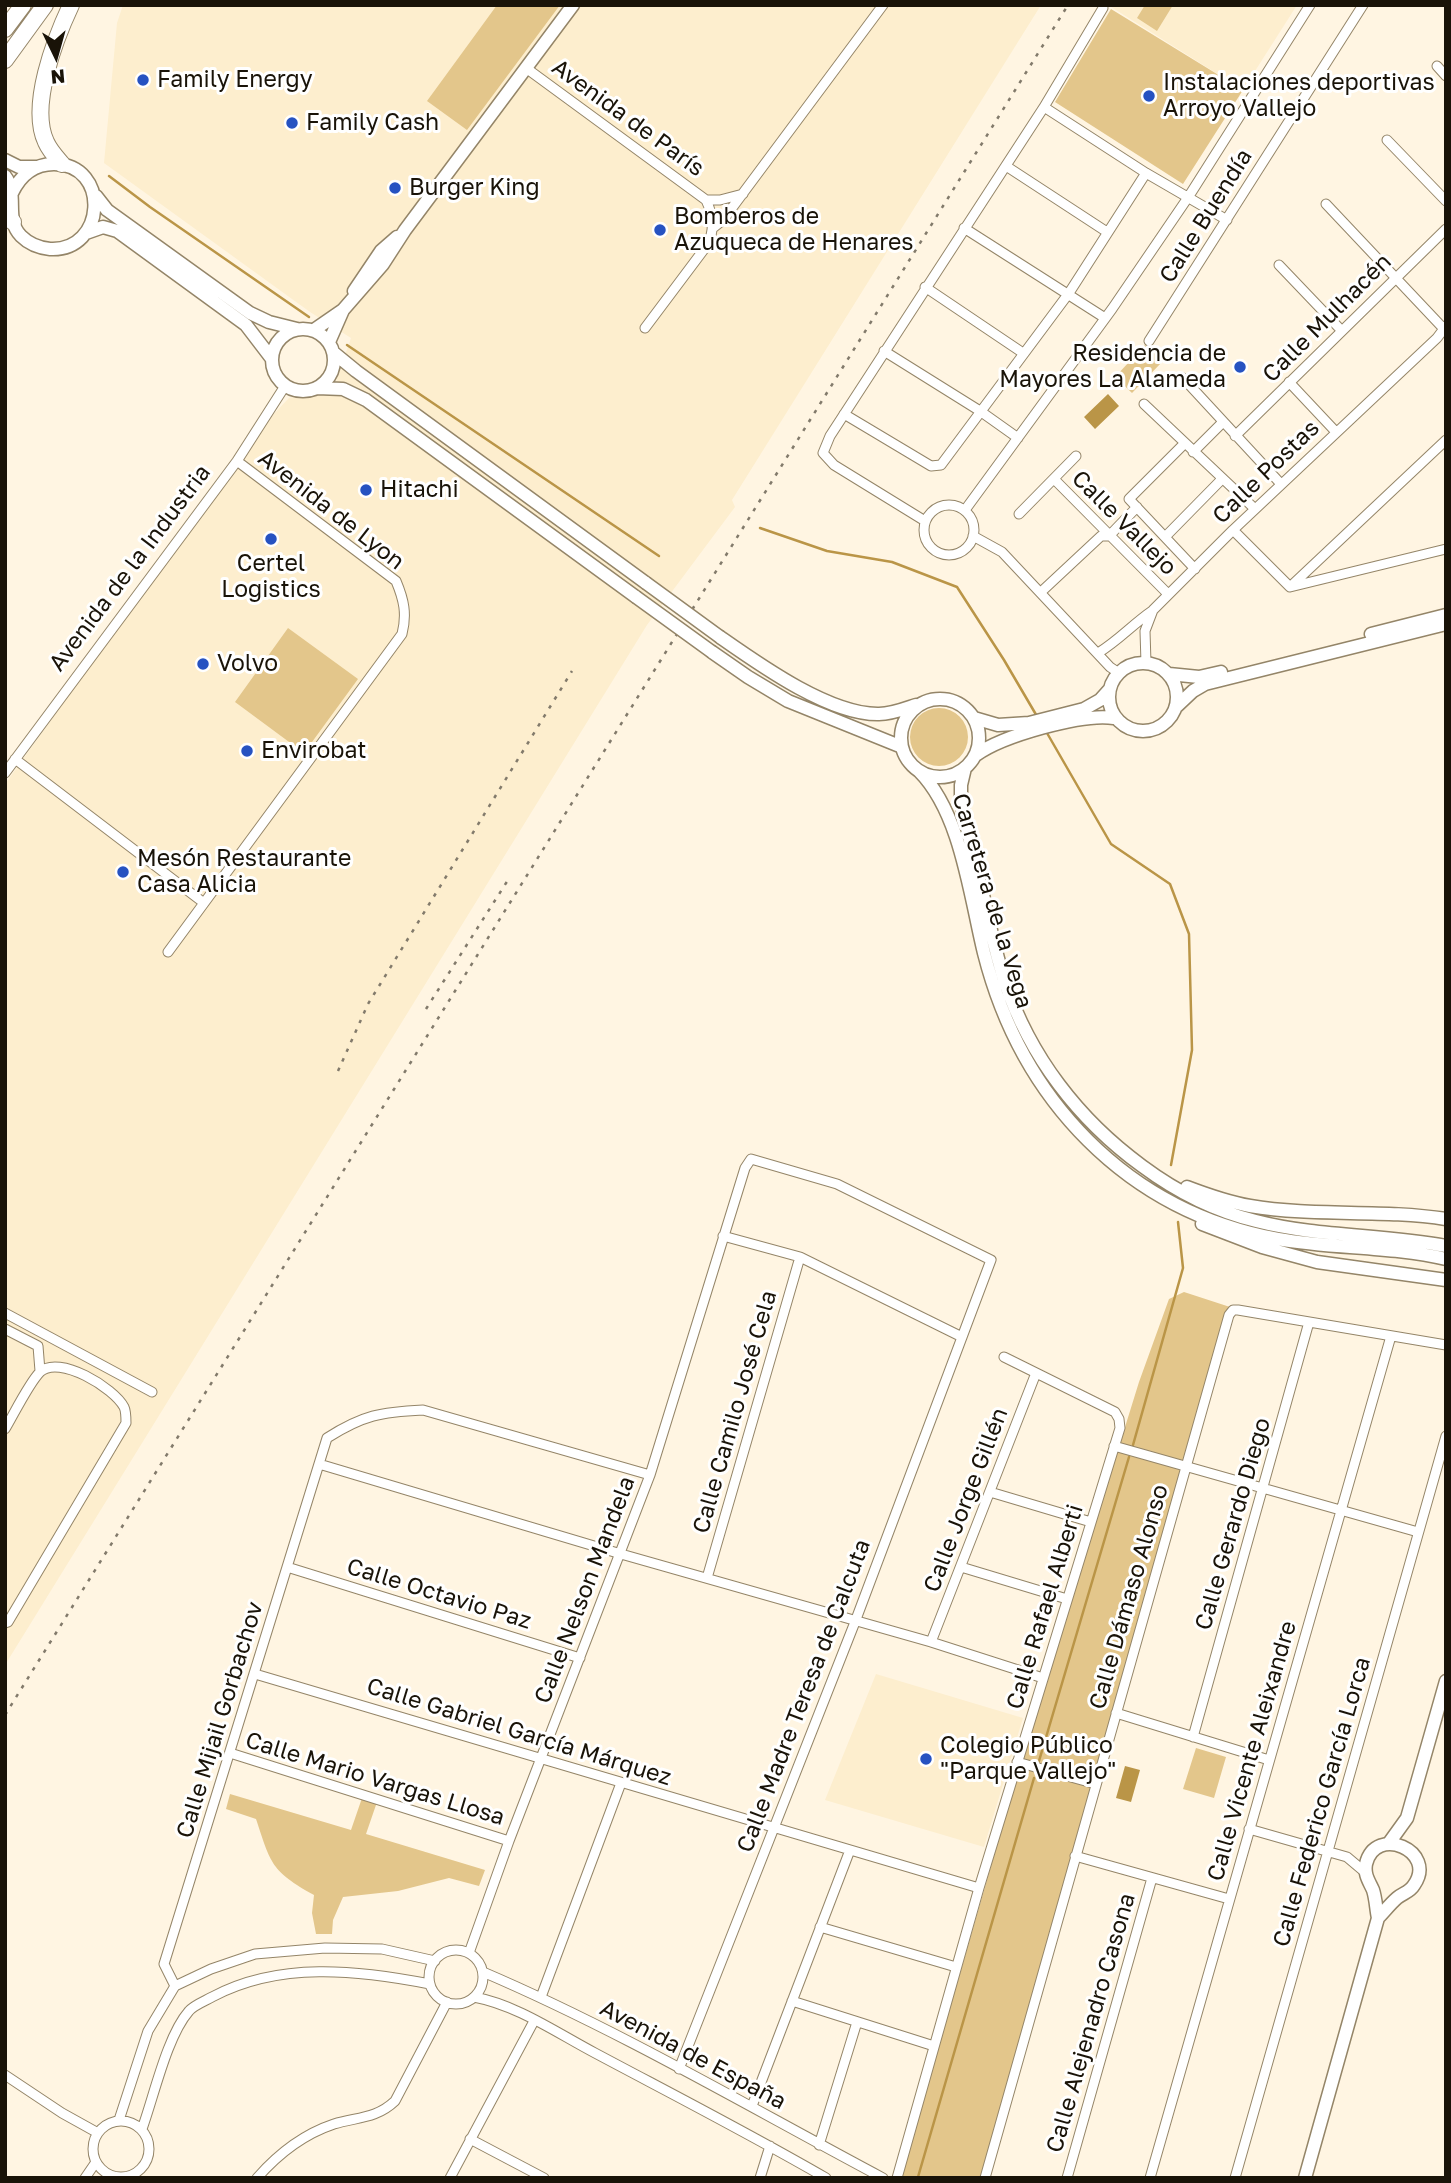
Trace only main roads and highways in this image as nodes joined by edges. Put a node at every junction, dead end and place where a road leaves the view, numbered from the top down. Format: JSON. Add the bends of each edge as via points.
{"nodes":[{"id":1,"x":11,"y":5,"type":"edge"},
{"id":2,"x":23,"y":5,"type":"edge"},
{"id":3,"x":45,"y":5,"type":"edge"},
{"id":4,"x":71,"y":5,"type":"edge"},
{"id":5,"x":573,"y":5,"type":"edge"},
{"id":6,"x":5,"y":13,"type":"edge"},
{"id":7,"x":5,"y":29,"type":"edge"},
{"id":8,"x":5,"y":60,"type":"edge"},
{"id":9,"x":5,"y":160,"type":"edge"},
{"id":10,"x":62,"y":164,"type":"junction"},
{"id":11,"x":36,"y":167,"type":"junction"},
{"id":12,"x":5,"y":176,"type":"edge"},
{"id":13,"x":92,"y":190,"type":"junction"},
{"id":14,"x":12,"y":193,"type":"junction"},
{"id":15,"x":9,"y":218,"type":"edge"},
{"id":16,"x":405,"y":230,"type":"junction"},
{"id":17,"x":86,"y":233,"type":"junction"},
{"id":18,"x":375,"y":258,"type":"junction"},
{"id":19,"x":360,"y":292,"type":"junction"},
{"id":20,"x":346,"y":305,"type":"junction"},
{"id":21,"x":297,"y":329,"type":"junction"},
{"id":22,"x":314,"y":330,"type":"junction"},
{"id":23,"x":332,"y":347,"type":"junction"},
{"id":24,"x":272,"y":359,"type":"junction"},
{"id":25,"x":317,"y":388,"type":"junction"},
{"id":26,"x":1446,"y":615,"type":"edge"},
{"id":27,"x":1446,"y":624,"type":"edge"},
{"id":28,"x":1169,"y":674,"type":"junction"},
{"id":29,"x":1109,"y":690,"type":"junction"},
{"id":30,"x":922,"y":702,"type":"junction"},
{"id":31,"x":1176,"y":707,"type":"junction"},
{"id":32,"x":974,"y":718,"type":"junction"},
{"id":33,"x":1114,"y":718,"type":"junction"},
{"id":34,"x":902,"y":747,"type":"junction"},
{"id":35,"x":976,"y":755,"type":"junction"},
{"id":36,"x":965,"y":768,"type":"junction"},
{"id":37,"x":919,"y":771,"type":"junction"},
{"id":38,"x":1122,"y":1171,"type":"junction"},
{"id":39,"x":1153,"y":1174,"type":"junction"},
{"id":40,"x":1446,"y":1219,"type":"edge"},
{"id":41,"x":1446,"y":1246,"type":"edge"},
{"id":42,"x":1446,"y":1259,"type":"edge"},
{"id":43,"x":1446,"y":1280,"type":"edge"},
{"id":44,"x":1446,"y":1681,"type":"edge"},
{"id":45,"x":1407,"y":1818,"type":"junction"},
{"id":46,"x":1389,"y":1843,"type":"junction"},
{"id":47,"x":1409,"y":1849,"type":"junction"},
{"id":48,"x":1373,"y":1890,"type":"junction"},
{"id":49,"x":1398,"y":1896,"type":"junction"},
{"id":50,"x":1378,"y":1918,"type":"junction"},
{"id":51,"x":1305,"y":2178,"type":"edge"}],
"edges":[{"from":1,"to":6,"type":"highway"},
{"from":2,"to":7,"type":"highway"},
{"from":3,"to":8,"type":"highway"},
{"from":4,"to":10,"type":"highway","via":[[51,56],[41,111],[45,142]]},
{"from":5,"to":16,"type":"main road"},
{"from":9,"to":11,"type":"main road","via":[[19,167]]},
{"from":10,"to":11,"type":"main road"},
{"from":10,"to":13,"type":"main road","via":[[77,170]]},
{"from":11,"to":14,"type":"main road"},
{"from":12,"to":14,"type":"main road"},
{"from":13,"to":17,"type":"main road","via":[[96,205]]},
{"from":13,"to":21,"type":"main road","via":[[107,210],[250,313]]},
{"from":14,"to":15,"type":"main road"},
{"from":15,"to":17,"type":"main road","via":[[21,236],[42,248],[66,247]]},
{"from":16,"to":18,"type":"main road"},
{"from":16,"to":19,"type":"main road"},
{"from":17,"to":24,"type":"main road","via":[[103,228],[117,231],[246,325]]},
{"from":18,"to":19,"type":"main road","via":[[379,262]]},
{"from":18,"to":20,"type":"main road"},
{"from":19,"to":20,"type":"main road"},
{"from":20,"to":22,"type":"main road"},
{"from":20,"to":23,"type":"main road"},
{"from":21,"to":22,"type":"main road"},
{"from":21,"to":24,"type":"main road","via":[[276,343]]},
{"from":22,"to":23,"type":"main road"},
{"from":23,"to":25,"type":"main road","via":[[332,374]]},
{"from":23,"to":30,"type":"main road","bridge":true,"via":[[356,371],[785,680],[858,711],[882,715]]},
{"from":24,"to":25,"type":"main road","via":[[275,374],[285,386],[306,391]]},
{"from":25,"to":34,"type":"main road","bridge":true,"via":[[343,389],[366,400],[748,677],[788,701]]},
{"from":26,"to":28,"type":"main road","via":[[1209,675]]},
{"from":27,"to":31,"type":"main road","via":[[1205,684]]},
{"from":28,"to":29,"type":"main road","via":[[1146,663],[1129,666]]},
{"from":28,"to":31,"type":"main road","via":[[1177,694]]},
{"from":29,"to":32,"type":"main road","via":[[1084,709],[1029,723],[998,725]]},
{"from":29,"to":33,"type":"main road"},
{"from":30,"to":32,"type":"main road","via":[[957,702]]},
{"from":30,"to":34,"type":"main road","via":[[904,721]]},
{"from":31,"to":33,"type":"main road","via":[[1172,717],[1154,730],[1131,730]]},
{"from":32,"to":35,"type":"main road","via":[[979,738]]},
{"from":33,"to":35,"type":"main road","via":[[1088,718],[1002,739]]},
{"from":34,"to":37,"type":"main road"},
{"from":35,"to":36,"type":"main road"},
{"from":36,"to":37,"type":"main road","via":[[943,777]]},
{"from":36,"to":39,"type":"main road","name":"Carretera de la Vega","via":[[961,794],[969,837],[1000,965],[1022,1024],[1043,1062],[1084,1115]]},
{"from":37,"to":38,"type":"main road","name":"Carretera de la Vega","via":[[938,792],[950,821],[990,978],[1017,1044],[1062,1114]]},
{"from":38,"to":42,"type":"main road","name":"Carretera de la Vega","via":[[1190,1211],[1256,1234]]},
{"from":38,"to":43,"type":"main road","via":[[1148,1196],[1172,1210],[1254,1245],[1327,1264]]},
{"from":39,"to":40,"type":"main road","via":[[1247,1206]]},
{"from":39,"to":41,"type":"main road","name":"Carretera de la Vega","via":[[1184,1194],[1255,1221]]},
{"from":44,"to":45,"type":"main road"},
{"from":45,"to":46,"type":"main road"},
{"from":45,"to":47,"type":"main road"},
{"from":46,"to":47,"type":"main road"},
{"from":46,"to":48,"type":"main road","via":[[1379,1847],[1366,1863]]},
{"from":47,"to":49,"type":"main road","via":[[1416,1857],[1418,1877],[1413,1887]]},
{"from":48,"to":49,"type":"main road"},
{"from":48,"to":50,"type":"main road"},
{"from":49,"to":50,"type":"main road"},
{"from":50,"to":51,"type":"main road"}]}
